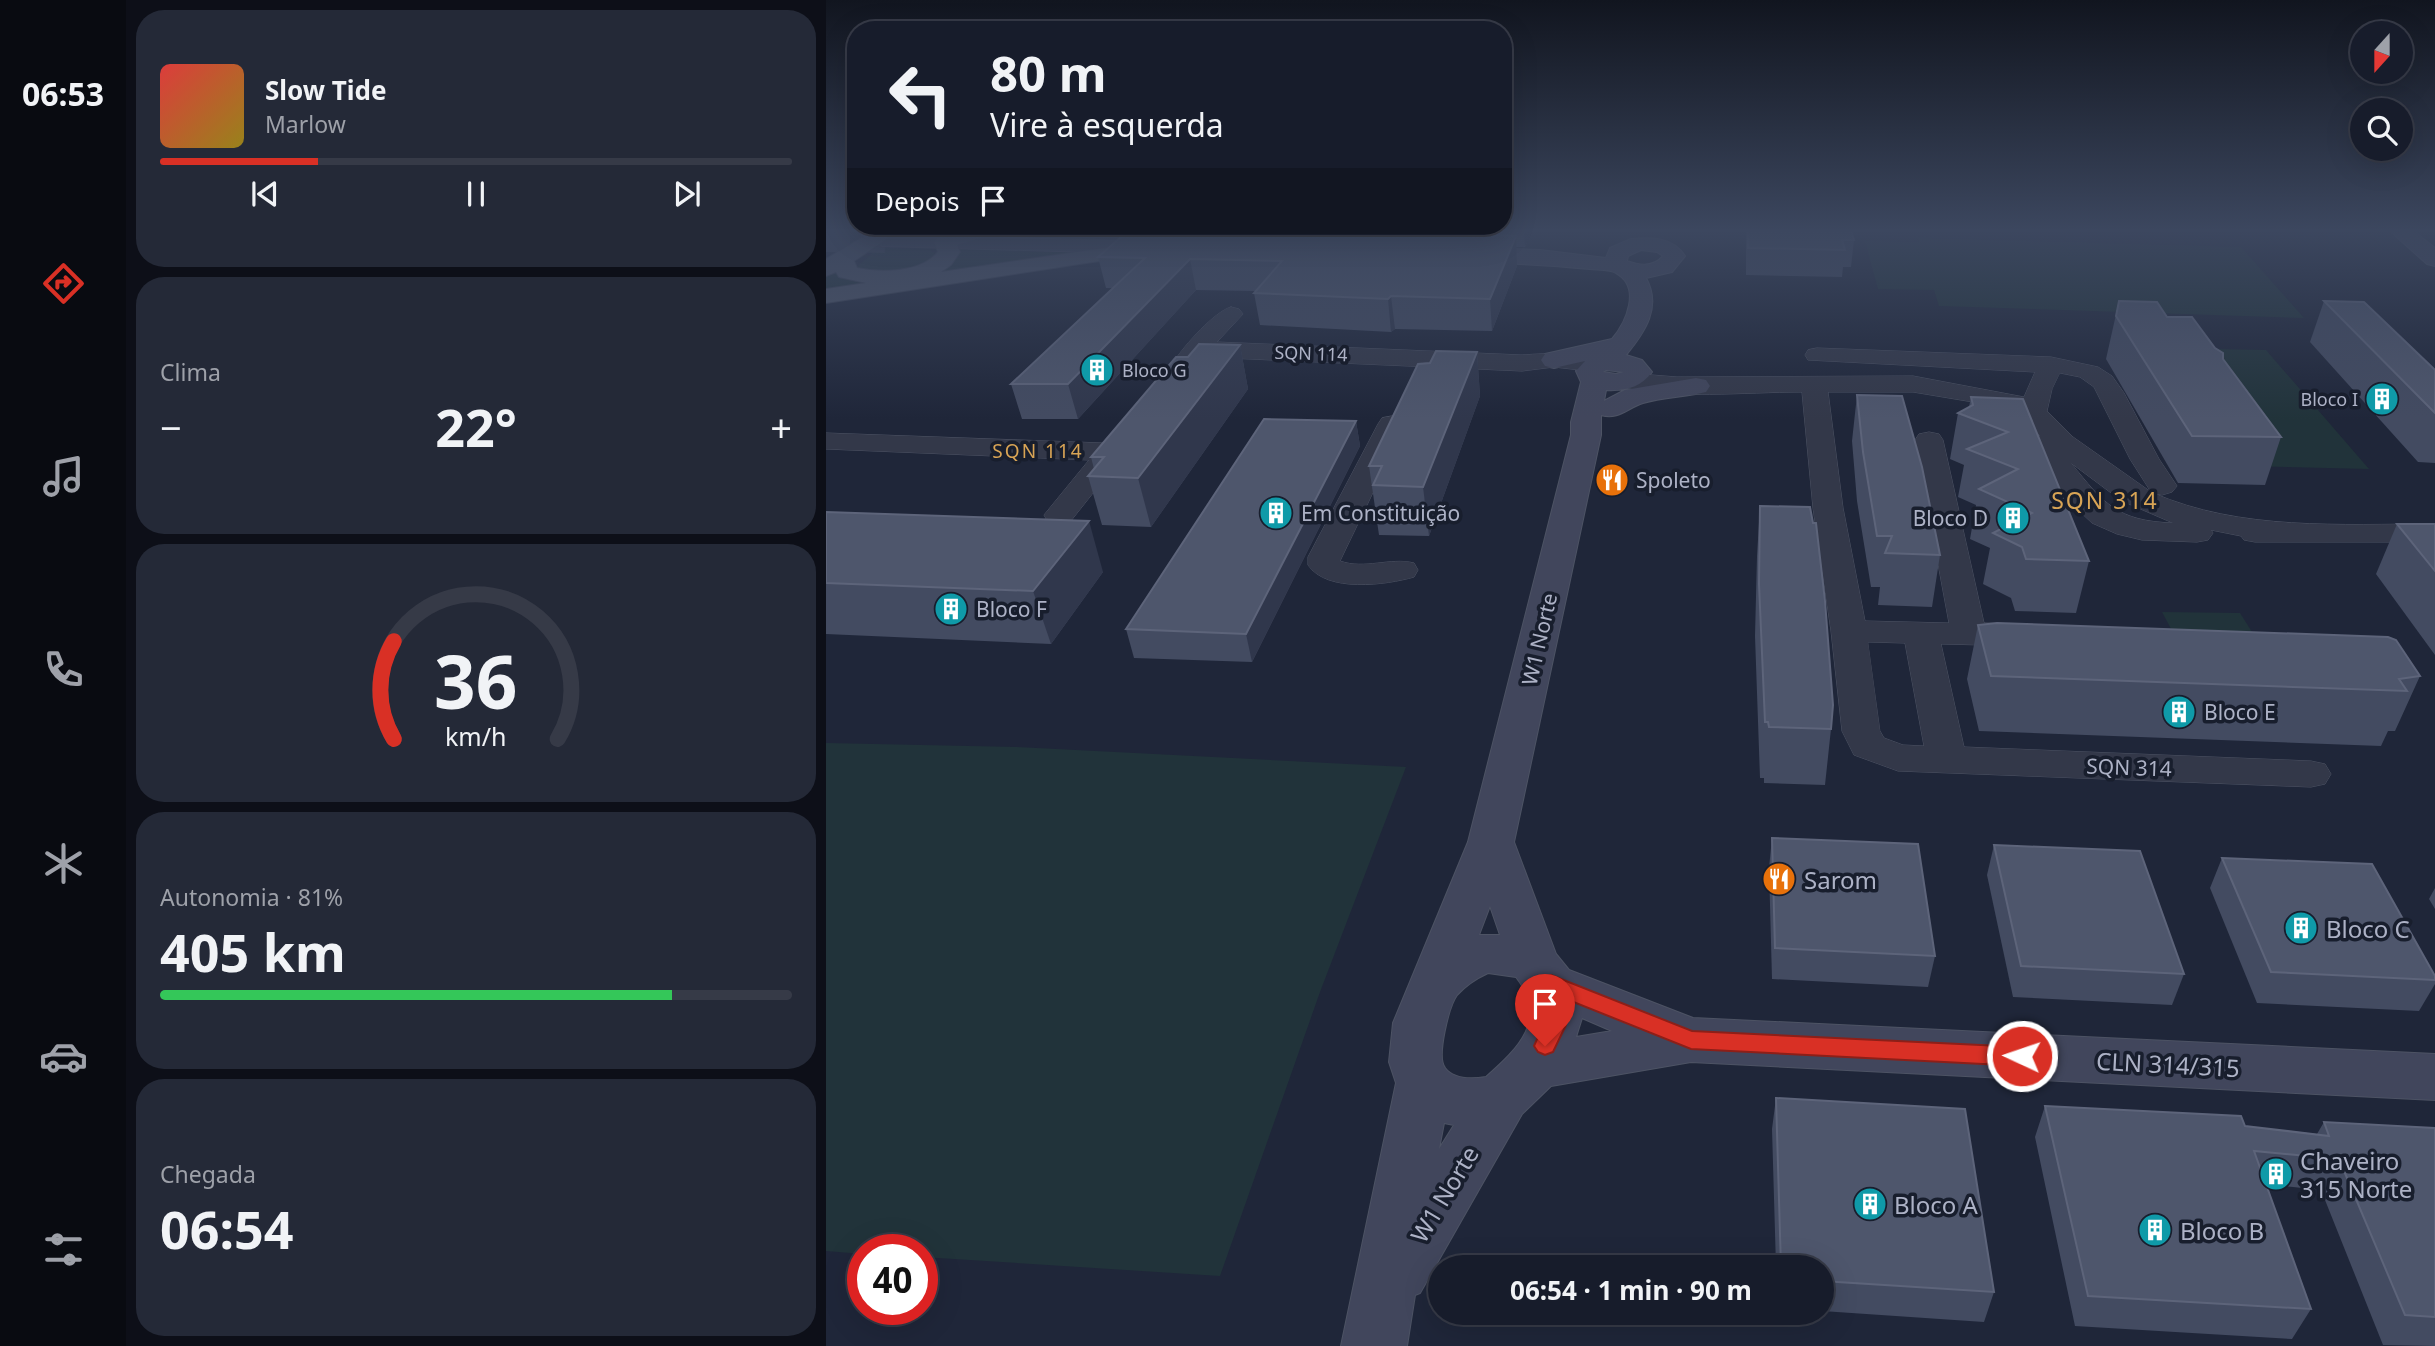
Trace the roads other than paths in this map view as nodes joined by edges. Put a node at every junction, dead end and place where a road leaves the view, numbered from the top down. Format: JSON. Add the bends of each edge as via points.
{"nodes":[{"id":1,"x":847,"y":293,"type":"edge"},
{"id":2,"x":1639,"y":293,"type":"edge"},
{"id":3,"x":1658,"y":293,"type":"edge"},
{"id":4,"x":826,"y":296,"type":"edge"},
{"id":5,"x":1231,"y":314,"type":"dead end"},
{"id":6,"x":1196,"y":349,"type":"junction"},
{"id":7,"x":1817,"y":355,"type":"dead end"},
{"id":8,"x":1541,"y":361,"type":"junction"},
{"id":9,"x":1615,"y":370,"type":"junction"},
{"id":10,"x":1415,"y":378,"type":"junction"},
{"id":11,"x":1170,"y":380,"type":"edge"},
{"id":12,"x":1814,"y":384,"type":"junction"},
{"id":13,"x":1913,"y":384,"type":"joint"},
{"id":14,"x":1706,"y":385,"type":"junction"},
{"id":15,"x":2023,"y":400,"type":"junction"},
{"id":16,"x":1136,"y":421,"type":"edge"},
{"id":17,"x":1594,"y":425,"type":"junction"},
{"id":18,"x":1930,"y":440,"type":"dead end"},
{"id":19,"x":826,"y":441,"type":"edge"},
{"id":20,"x":1110,"y":452,"type":"junction"},
{"id":21,"x":2162,"y":486,"type":"dead end"},
{"id":22,"x":1059,"y":515,"type":"dead end"},
{"id":23,"x":2279,"y":533,"type":"joint"},
{"id":24,"x":2435,"y":533,"type":"edge"},
{"id":25,"x":1402,"y":569,"type":"dead end"},
{"id":26,"x":1849,"y":631,"type":"junction"},
{"id":27,"x":1921,"y":632,"type":"junction"},
{"id":28,"x":1968,"y":632,"type":"junction"},
{"id":29,"x":2066,"y":636,"type":"edge"},
{"id":30,"x":1947,"y":760,"type":"junction"},
{"id":31,"x":2311,"y":774,"type":"dead end"},
{"id":32,"x":1491,"y":842,"type":"junction"},
{"id":33,"x":1542,"y":973,"type":"junction"},
{"id":34,"x":1436,"y":984,"type":"junction"},
{"id":35,"x":1691,"y":1040,"type":"junction"},
{"id":36,"x":2435,"y":1077,"type":"edge"},
{"id":37,"x":1519,"y":1082,"type":"junction"},
{"id":38,"x":1423,"y":1083,"type":"junction"},
{"id":39,"x":1380,"y":1319,"type":"edge"}],
"edges":[{"from":1,"to":4,"type":"main road"},
{"from":2,"to":9,"type":"street","name":"W1 Norte","via":[[1641,314]]},
{"from":3,"to":9,"type":"street","name":"W1 Norte","via":[[1653,315]]},
{"from":5,"to":6,"type":"street"},
{"from":6,"to":10,"type":"street","name":"SQN 114"},
{"from":6,"to":11,"type":"street"},
{"from":7,"to":15,"type":"street"},
{"from":8,"to":9,"type":"street"},
{"from":8,"to":9,"type":"street","name":"SQN 114"},
{"from":8,"to":10,"type":"street","name":"SQN 114"},
{"from":9,"to":14,"type":"street"},
{"from":9,"to":17,"type":"street","name":"W1 Norte"},
{"from":10,"to":25,"type":"street","via":[[1324,557],[1324,565],[1339,572],[1392,573]]},
{"from":12,"to":13,"type":"street"},
{"from":12,"to":14,"type":"street"},
{"from":12,"to":26,"type":"street","name":"SQN 314","via":[[1828,508]]},
{"from":13,"to":15,"type":"street"},
{"from":14,"to":17,"type":"street","via":[[1635,396]]},
{"from":15,"to":21,"type":"street","via":[[2083,370],[2103,381]]},
{"from":15,"to":23,"type":"street","via":[[2099,514],[2123,526],[2174,523]]},
{"from":16,"to":20,"type":"street"},
{"from":17,"to":32,"type":"street","name":"W1 Norte"},
{"from":18,"to":28,"type":"street"},
{"from":19,"to":20,"type":"street"},
{"from":20,"to":22,"type":"street"},
{"from":23,"to":24,"type":"street"},
{"from":26,"to":27,"type":"street"},
{"from":26,"to":30,"type":"street","name":"SQN 314","via":[[1861,731],[1868,746],[1898,758]]},
{"from":27,"to":28,"type":"street"},
{"from":27,"to":30,"type":"street"},
{"from":28,"to":29,"type":"street"},
{"from":30,"to":31,"type":"street","name":"SQN 314"},
{"from":32,"to":33,"type":"street"},
{"from":32,"to":34,"type":"street","name":"W1 Norte"},
{"from":33,"to":34,"type":"street","via":[[1514,956],[1483,953],[1461,963]]},
{"from":33,"to":35,"type":"street","name":"CLN 314/315"},
{"from":33,"to":37,"type":"street","via":[[1556,1004],[1555,1025]]},
{"from":34,"to":38,"type":"street","via":[[1419,1023],[1416,1062]]},
{"from":35,"to":36,"type":"street","name":"CLN 314/315"},
{"from":35,"to":37,"type":"street","name":"CLN 314/315"},
{"from":37,"to":38,"type":"street","via":[[1482,1102],[1449,1101]]},
{"from":37,"to":39,"type":"street","name":"W1 Norte"},
{"from":38,"to":39,"type":"street","name":"W1 Norte"}]}
